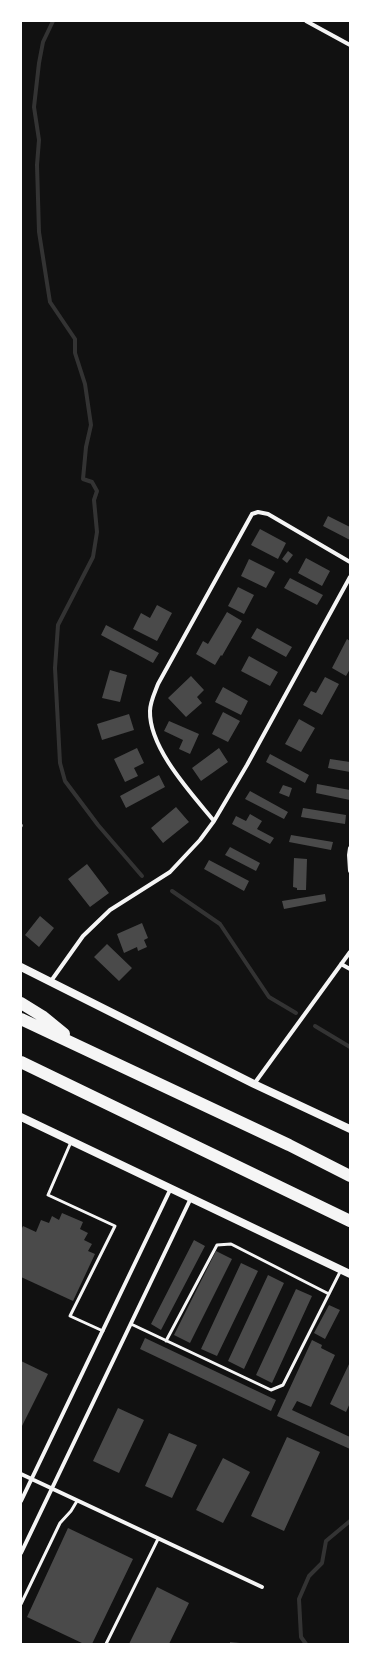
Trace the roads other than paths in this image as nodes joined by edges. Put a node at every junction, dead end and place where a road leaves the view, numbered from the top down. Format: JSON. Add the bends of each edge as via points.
{"nodes":[{"id":1,"x":306,"y":21,"type":"edge"},
{"id":2,"x":350,"y":45,"type":"edge"},
{"id":3,"x":350,"y":562,"type":"edge"},
{"id":4,"x":350,"y":577,"type":"edge"},
{"id":5,"x":214,"y":821,"type":"junction"},
{"id":6,"x":350,"y":848,"type":"edge"},
{"id":7,"x":350,"y":871,"type":"edge"},
{"id":8,"x":350,"y":952,"type":"edge"},
{"id":9,"x":341,"y":964,"type":"junction"},
{"id":10,"x":21,"y":967,"type":"edge"},
{"id":11,"x":350,"y":969,"type":"edge"},
{"id":12,"x":50,"y":982,"type":"junction"},
{"id":13,"x":21,"y":1003,"type":"edge"},
{"id":14,"x":21,"y":1018,"type":"edge"},
{"id":15,"x":79,"y":1046,"type":"junction"},
{"id":16,"x":21,"y":1062,"type":"edge"},
{"id":17,"x":254,"y":1084,"type":"junction"},
{"id":18,"x":21,"y":1117,"type":"edge"},
{"id":19,"x":350,"y":1129,"type":"edge"},
{"id":20,"x":72,"y":1140,"type":"junction"},
{"id":21,"x":350,"y":1176,"type":"edge"},
{"id":22,"x":172,"y":1188,"type":"junction"},
{"id":23,"x":191,"y":1197,"type":"junction"},
{"id":24,"x":350,"y":1221,"type":"edge"},
{"id":25,"x":341,"y":1270,"type":"junction"},
{"id":26,"x":350,"y":1274,"type":"edge"},
{"id":27,"x":329,"y":1294,"type":"junction"},
{"id":28,"x":131,"y":1324,"type":"junction"},
{"id":29,"x":103,"y":1331,"type":"junction"},
{"id":30,"x":166,"y":1341,"type":"junction"},
{"id":31,"x":21,"y":1474,"type":"edge"},
{"id":32,"x":32,"y":1479,"type":"junction"},
{"id":33,"x":53,"y":1490,"type":"junction"},
{"id":34,"x":21,"y":1501,"type":"edge"},
{"id":35,"x":77,"y":1501,"type":"junction"},
{"id":36,"x":158,"y":1539,"type":"junction"},
{"id":37,"x":21,"y":1554,"type":"edge"},
{"id":38,"x":262,"y":1588,"type":"dead end"},
{"id":39,"x":21,"y":1604,"type":"edge"},
{"id":40,"x":106,"y":1644,"type":"edge"}],
"edges":[{"from":1,"to":2,"type":"street"},
{"from":3,"to":5,"type":"street","via":[[268,514],[252,514],[158,684],[150,709],[150,721],[163,754],[181,781]]},
{"from":4,"to":5,"type":"street"},
{"from":5,"to":12,"type":"street","via":[[170,872],[110,910],[83,936]]},
{"from":6,"to":7,"type":"street"},
{"from":8,"to":9,"type":"street"},
{"from":9,"to":11,"type":"street"},
{"from":9,"to":17,"type":"street"},
{"from":10,"to":12,"type":"main road"},
{"from":12,"to":17,"type":"main road"},
{"from":13,"to":15,"type":"highway","via":[[42,1016]]},
{"from":14,"to":15,"type":"highway"},
{"from":15,"to":21,"type":"highway"},
{"from":16,"to":24,"type":"highway"},
{"from":17,"to":19,"type":"main road"},
{"from":18,"to":20,"type":"main road"},
{"from":20,"to":22,"type":"main road"},
{"from":20,"to":29,"type":"lane","via":[[48,1195],[115,1226],[70,1316]]},
{"from":22,"to":23,"type":"main road"},
{"from":22,"to":29,"type":"street"},
{"from":23,"to":25,"type":"main road"},
{"from":23,"to":28,"type":"street"},
{"from":25,"to":26,"type":"main road"},
{"from":25,"to":27,"type":"lane"},
{"from":27,"to":30,"type":"lane","via":[[283,1385],[272,1390]]},
{"from":27,"to":30,"type":"lane","via":[[232,1244],[217,1245]]},
{"from":28,"to":30,"type":"lane"},
{"from":28,"to":33,"type":"street"},
{"from":29,"to":32,"type":"street"},
{"from":31,"to":32,"type":"street"},
{"from":32,"to":33,"type":"street"},
{"from":32,"to":34,"type":"street"},
{"from":33,"to":35,"type":"street"},
{"from":33,"to":37,"type":"street"},
{"from":35,"to":36,"type":"street"},
{"from":35,"to":39,"type":"lane","via":[[60,1523]]},
{"from":36,"to":38,"type":"street"},
{"from":36,"to":40,"type":"lane"}]}
